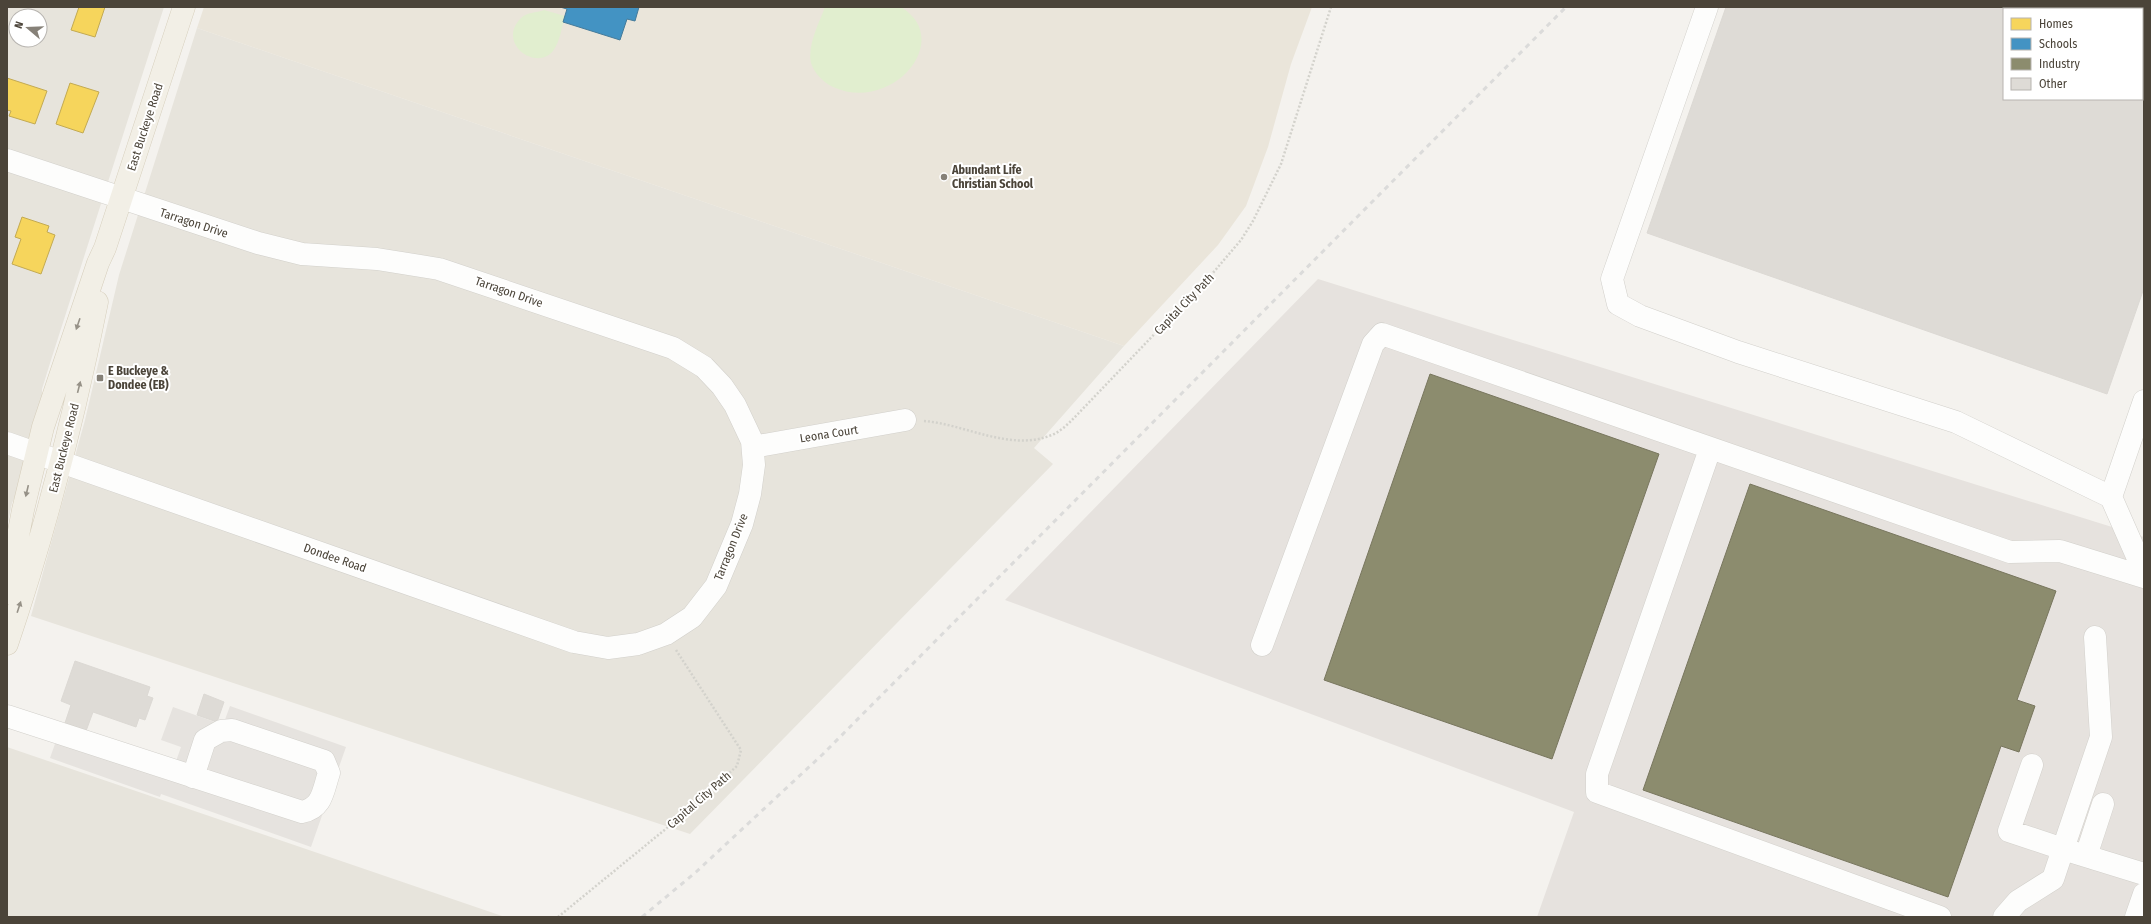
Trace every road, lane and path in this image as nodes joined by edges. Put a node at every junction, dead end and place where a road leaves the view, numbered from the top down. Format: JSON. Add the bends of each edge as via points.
{"nodes":[{"id":1,"x":184,"y":7,"type":"edge"},
{"id":2,"x":1331,"y":7,"type":"edge"},
{"id":3,"x":1707,"y":7,"type":"edge"},
{"id":4,"x":7,"y":160,"type":"edge"},
{"id":5,"x":122,"y":198,"type":"junction"},
{"id":6,"x":106,"y":248,"type":"junction"},
{"id":7,"x":2144,"y":401,"type":"edge"},
{"id":8,"x":905,"y":420,"type":"joint"},
{"id":9,"x":7,"y":443,"type":"edge"},
{"id":10,"x":752,"y":447,"type":"junction"},
{"id":11,"x":1710,"y":449,"type":"junction"},
{"id":12,"x":36,"y":453,"type":"junction"},
{"id":13,"x":61,"y":462,"type":"junction"},
{"id":14,"x":2111,"y":496,"type":"junction"},
{"id":15,"x":2144,"y":572,"type":"edge"},
{"id":16,"x":2144,"y":577,"type":"edge"},
{"id":17,"x":7,"y":593,"type":"edge"},
{"id":18,"x":666,"y":634,"type":"junction"},
{"id":19,"x":2095,"y":637,"type":"dead end"},
{"id":20,"x":7,"y":644,"type":"edge"},
{"id":21,"x":1262,"y":645,"type":"dead end"},
{"id":22,"x":7,"y":716,"type":"edge"},
{"id":23,"x":2032,"y":765,"type":"dead end"},
{"id":24,"x":193,"y":776,"type":"junction"},
{"id":25,"x":2103,"y":804,"type":"dead end"},
{"id":26,"x":2064,"y":849,"type":"junction"},
{"id":27,"x":2086,"y":856,"type":"junction"},
{"id":28,"x":2144,"y":874,"type":"edge"},
{"id":29,"x":2144,"y":894,"type":"edge"},
{"id":30,"x":558,"y":917,"type":"edge"},
{"id":31,"x":1940,"y":917,"type":"edge"},
{"id":32,"x":2004,"y":917,"type":"edge"},
{"id":33,"x":2136,"y":917,"type":"edge"}],
"edges":[{"from":1,"to":5,"type":"main road","name":"East Buckeye Road"},
{"from":2,"to":8,"type":"path","name":"Capital City Path","via":[[1281,164],[1253,221],[1241,240],[1212,274],[1074,418],[1050,436],[1037,440],[1011,440],[940,422]]},
{"from":3,"to":14,"type":"street","via":[[1612,279],[1618,304],[1640,316],[1738,352],[1956,422]]},
{"from":4,"to":5,"type":"street","name":"Tarragon Drive"},
{"from":5,"to":6,"type":"main road","name":"East Buckeye Road"},
{"from":5,"to":10,"type":"street","name":"Tarragon Drive","via":[[258,243],[302,254],[377,259],[439,269],[673,348],[704,367],[722,386],[741,416],[752,441]]},
{"from":6,"to":12,"type":"main road","name":"East Buckeye Road","one_way":true,"via":[[98,263]]},
{"from":13,"to":6,"type":"main road","name":"East Buckeye Road","one_way":true,"via":[[87,355],[102,282]]},
{"from":7,"to":14,"type":"street"},
{"from":8,"to":10,"type":"street","name":"Leona Court"},
{"from":9,"to":12,"type":"street","name":"Dondee Road"},
{"from":10,"to":18,"type":"street","name":"Tarragon Drive","via":[[754,465],[742,524],[716,586],[692,617]]},
{"from":11,"to":16,"type":"street","via":[[2010,552],[2060,551]]},
{"from":11,"to":21,"type":"street","via":[[1382,334],[1373,344]]},
{"from":11,"to":31,"type":"street","via":[[1597,774],[1597,792]]},
{"from":12,"to":13,"type":"street","name":"Dondee Road"},
{"from":12,"to":17,"type":"main road","name":"East Buckeye Road","one_way":true},
{"from":13,"to":18,"type":"street","name":"Dondee Road","via":[[574,642],[608,648],[638,644]]},
{"from":20,"to":13,"type":"main road","name":"East Buckeye Road","one_way":true,"via":[[40,544]]},
{"from":14,"to":15,"type":"street"},
{"from":18,"to":30,"type":"path","name":"Capital City Path","via":[[741,750],[737,766],[684,814]]},
{"from":19,"to":26,"type":"street","via":[[2101,737]]},
{"from":22,"to":24,"type":"street"},
{"from":23,"to":26,"type":"street","via":[[2009,831]]},
{"from":24,"to":24,"type":"street","via":[[302,812],[315,808],[319,803],[329,773],[324,761],[232,730],[221,731],[205,740]]},
{"from":25,"to":27,"type":"street"},
{"from":26,"to":27,"type":"street"},
{"from":26,"to":32,"type":"street","via":[[2053,879],[2018,901]]},
{"from":27,"to":28,"type":"street"},
{"from":29,"to":33,"type":"street"}]}
